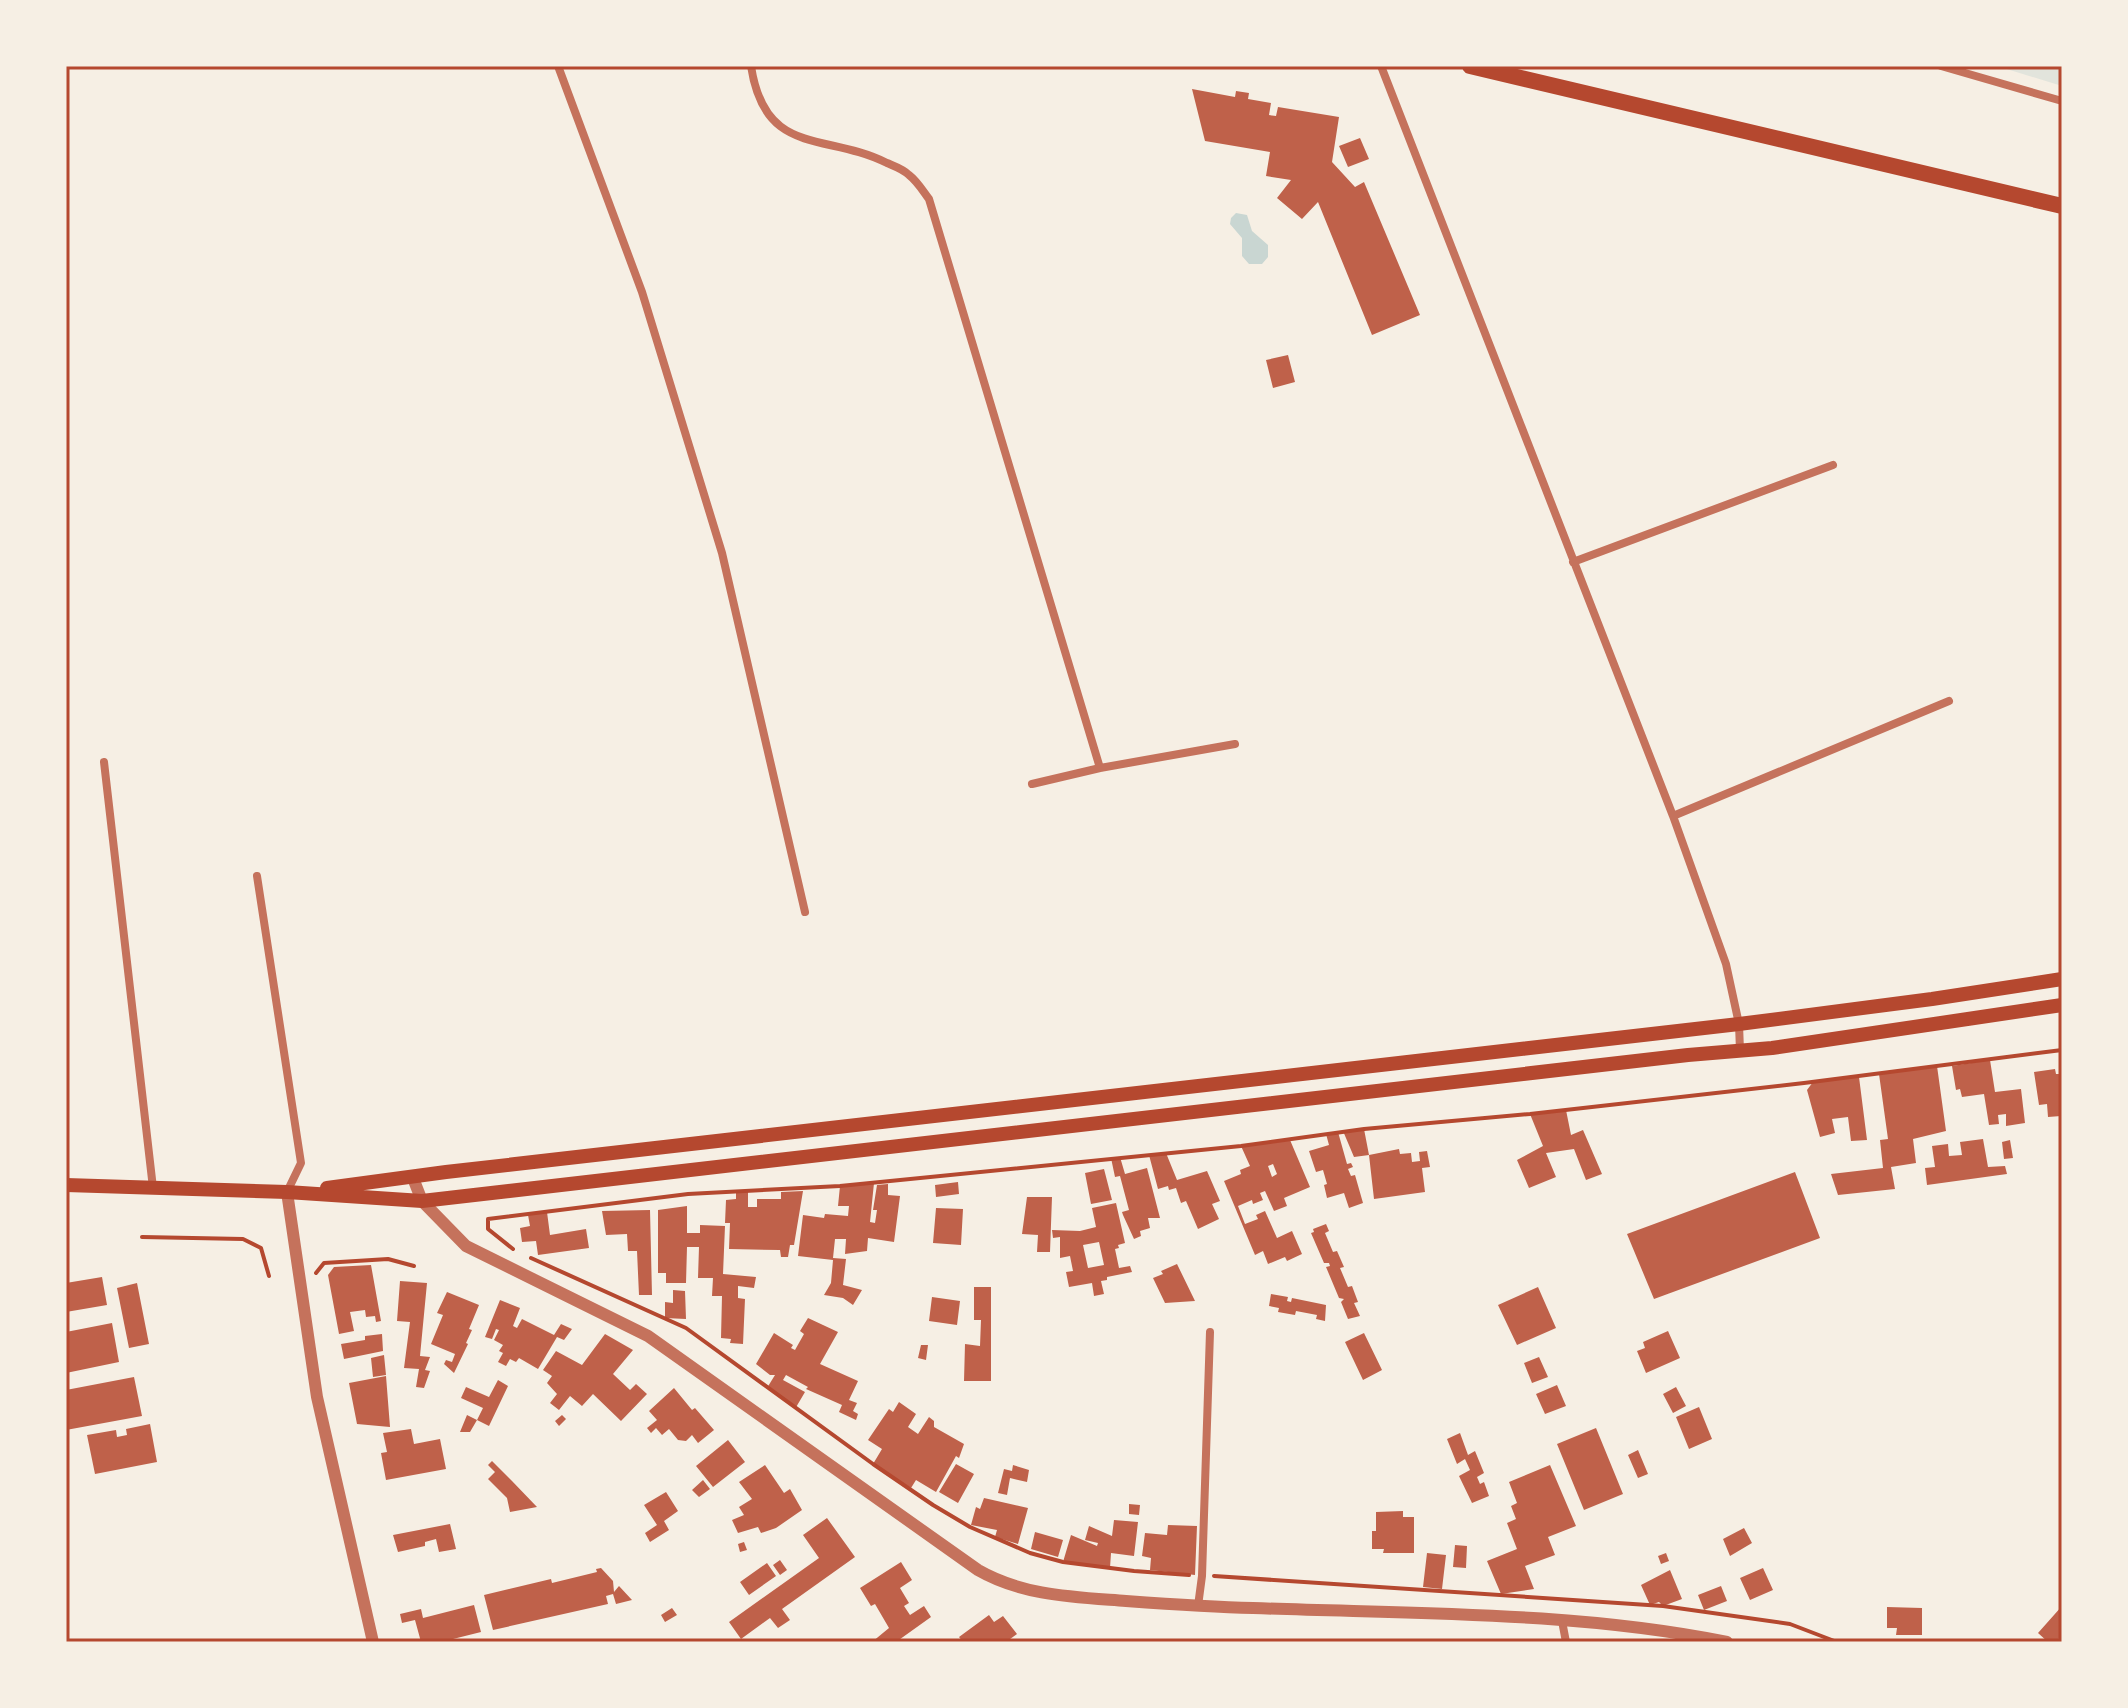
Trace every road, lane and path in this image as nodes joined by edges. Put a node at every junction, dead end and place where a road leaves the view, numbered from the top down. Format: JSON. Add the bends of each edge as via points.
{"nodes":[{"id":1,"x":558,"y":66,"type":"edge"},
{"id":2,"x":751,"y":66,"type":"edge"},
{"id":3,"x":1381,"y":66,"type":"edge"},
{"id":4,"x":1470,"y":66,"type":"edge"},
{"id":5,"x":1941,"y":66,"type":"edge"},
{"id":6,"x":2062,"y":101,"type":"edge"},
{"id":7,"x":2062,"y":206,"type":"edge"},
{"id":8,"x":1833,"y":465,"type":"dead end"},
{"id":9,"x":1573,"y":562,"type":"junction"},
{"id":10,"x":1949,"y":701,"type":"dead end"},
{"id":11,"x":1235,"y":744,"type":"dead end"},
{"id":12,"x":104,"y":762,"type":"dead end"},
{"id":13,"x":1100,"y":768,"type":"junction"},
{"id":14,"x":1032,"y":784,"type":"dead end"},
{"id":15,"x":1673,"y":816,"type":"junction"},
{"id":16,"x":257,"y":876,"type":"dead end"},
{"id":17,"x":805,"y":912,"type":"dead end"},
{"id":18,"x":2062,"y":979,"type":"edge"},
{"id":19,"x":2062,"y":1005,"type":"edge"},
{"id":20,"x":1739,"y":1024,"type":"junction"},
{"id":21,"x":2062,"y":1050,"type":"edge"},
{"id":22,"x":1740,"y":1051,"type":"junction"},
{"id":23,"x":1214,"y":1084,"type":"junction"},
{"id":24,"x":1216,"y":1110,"type":"junction"},
{"id":25,"x":413,"y":1178,"type":"junction"},
{"id":26,"x":66,"y":1185,"type":"edge"},
{"id":27,"x":153,"y":1188,"type":"junction"},
{"id":28,"x":287,"y":1192,"type":"junction"},
{"id":29,"x":422,"y":1201,"type":"junction"},
{"id":30,"x":142,"y":1237,"type":"dead end"},
{"id":31,"x":414,"y":1266,"type":"dead end"},
{"id":32,"x":316,"y":1273,"type":"dead end"},
{"id":33,"x":269,"y":1276,"type":"dead end"},
{"id":34,"x":1210,"y":1332,"type":"dead end"},
{"id":35,"x":1202,"y":1576,"type":"junction"},
{"id":36,"x":1198,"y":1606,"type":"junction"},
{"id":37,"x":1562,"y":1621,"type":"junction"},
{"id":38,"x":373,"y":1642,"type":"edge"},
{"id":39,"x":1566,"y":1642,"type":"edge"},
{"id":40,"x":1727,"y":1642,"type":"edge"},
{"id":41,"x":1837,"y":1642,"type":"edge"}],
"edges":[{"from":1,"to":17,"type":"street","via":[[642,292],[722,553]]},
{"from":2,"to":13,"type":"street","via":[[759,102],[779,126],[812,142],[873,156],[908,174],[929,199]]},
{"from":3,"to":9,"type":"street"},
{"from":4,"to":7,"type":"main road"},
{"from":5,"to":6,"type":"street"},
{"from":8,"to":9,"type":"street"},
{"from":9,"to":15,"type":"street"},
{"from":10,"to":15,"type":"street"},
{"from":11,"to":13,"type":"street"},
{"from":12,"to":27,"type":"street"},
{"from":13,"to":14,"type":"street"},
{"from":15,"to":20,"type":"street","via":[[1726,964]]},
{"from":16,"to":28,"type":"street","via":[[301,1163]]},
{"from":18,"to":20,"type":"main road"},
{"from":19,"to":22,"type":"main road"},
{"from":20,"to":22,"type":"street"},
{"from":20,"to":23,"type":"main road"},
{"from":21,"to":35,"type":"path","via":[[1241,1146],[851,1185],[688,1194],[488,1219],[488,1229],[512,1249],[686,1328],[864,1458],[970,1527],[1063,1562]]},
{"from":22,"to":24,"type":"main road"},
{"from":23,"to":24,"type":"main road"},
{"from":23,"to":25,"type":"main road"},
{"from":24,"to":29,"type":"main road"},
{"from":25,"to":28,"type":"main road"},
{"from":25,"to":29,"type":"street"},
{"from":26,"to":27,"type":"main road"},
{"from":27,"to":28,"type":"main road"},
{"from":28,"to":29,"type":"main road"},
{"from":28,"to":38,"type":"street","via":[[317,1397]]},
{"from":29,"to":36,"type":"street","via":[[466,1246],[648,1336],[994,1579],[1020,1589],[1069,1596]]},
{"from":30,"to":33,"type":"path","via":[[243,1239],[261,1248]]},
{"from":31,"to":32,"type":"path","via":[[388,1259],[324,1263]]},
{"from":34,"to":35,"type":"street"},
{"from":35,"to":36,"type":"street"},
{"from":35,"to":41,"type":"path","via":[[1663,1606],[1790,1624]]},
{"from":36,"to":37,"type":"street"},
{"from":37,"to":39,"type":"street"},
{"from":37,"to":40,"type":"street"}]}
